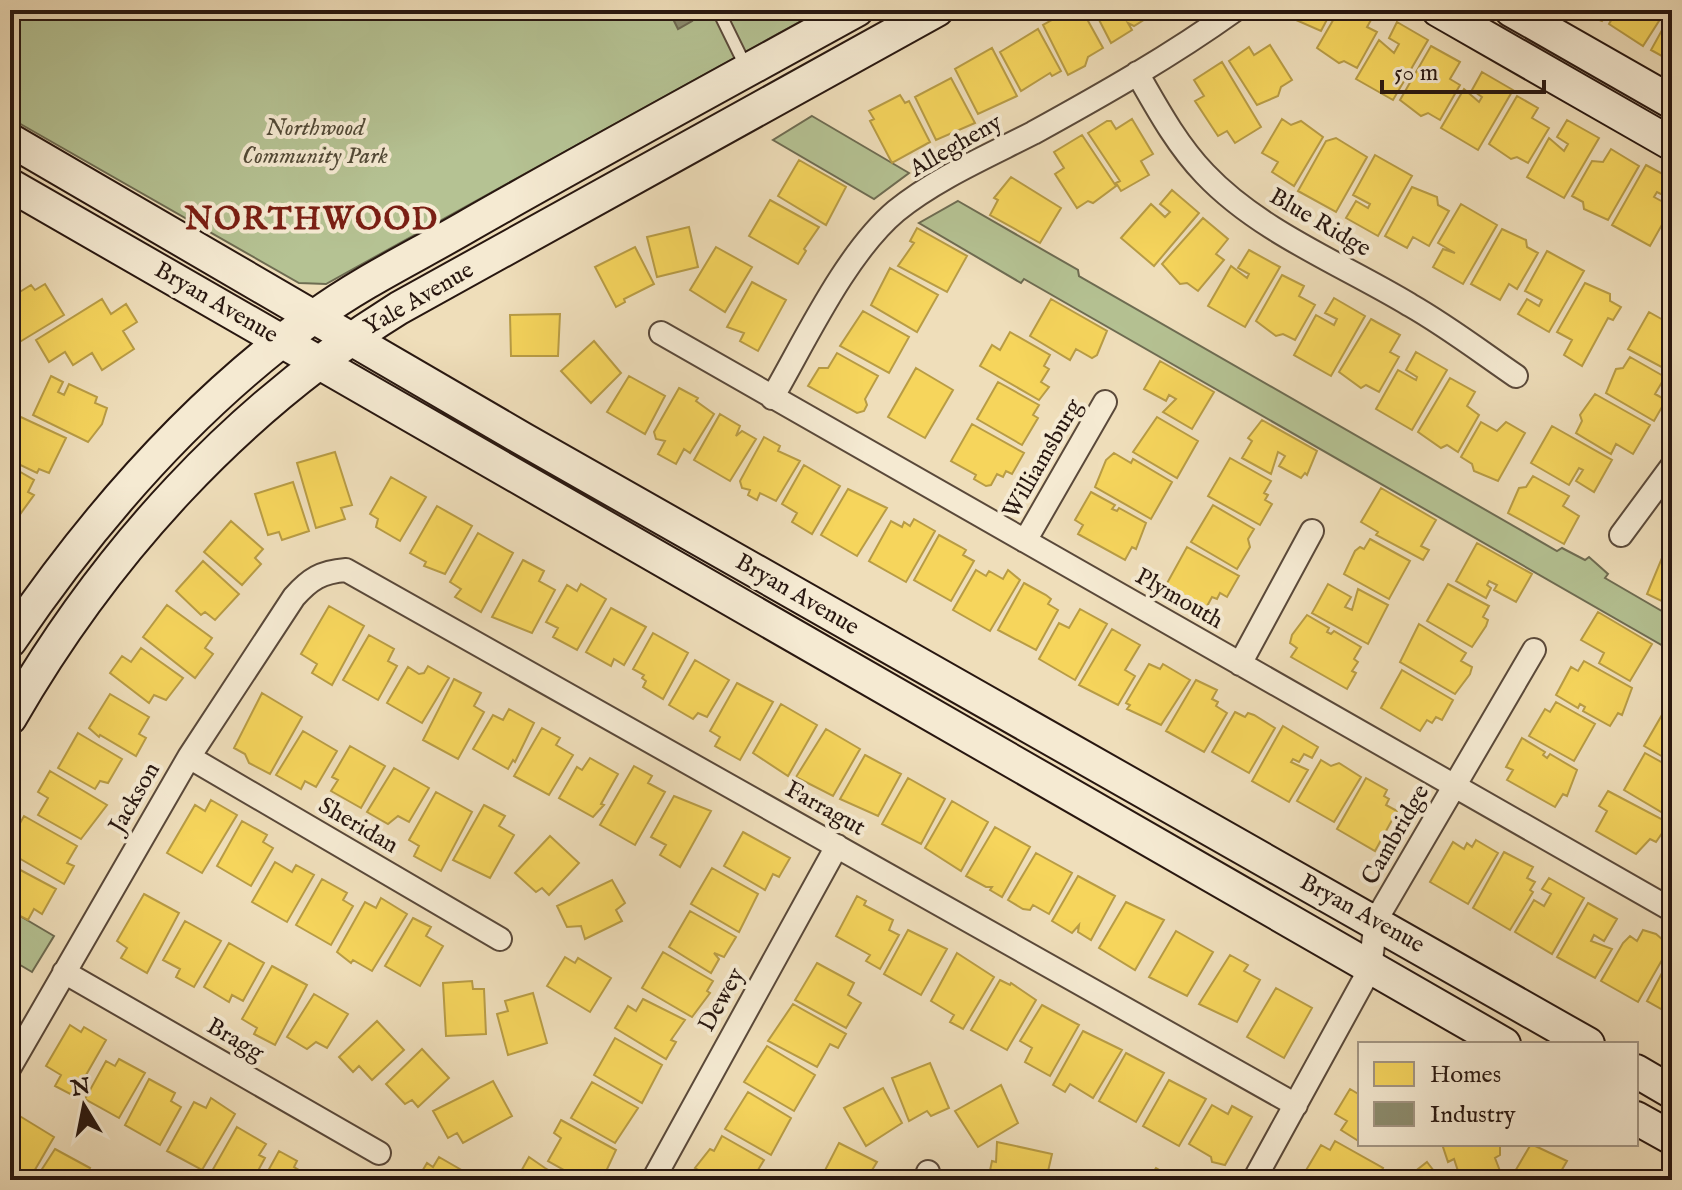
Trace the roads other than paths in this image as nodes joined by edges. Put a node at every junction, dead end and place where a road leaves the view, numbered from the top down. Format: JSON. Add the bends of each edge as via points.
{"nodes":[{"id":1,"x":718,"y":10,"type":"edge"},
{"id":2,"x":857,"y":10,"type":"edge"},
{"id":3,"x":937,"y":10,"type":"edge"},
{"id":4,"x":1235,"y":10,"type":"edge"},
{"id":5,"x":1438,"y":10,"type":"edge"},
{"id":6,"x":1511,"y":10,"type":"edge"},
{"id":7,"x":748,"y":70,"type":"junction"},
{"id":8,"x":1137,"y":73,"type":"junction"},
{"id":9,"x":1672,"y":102,"type":"edge"},
{"id":10,"x":10,"y":140,"type":"edge"},
{"id":11,"x":1672,"y":144,"type":"edge"},
{"id":12,"x":10,"y":185,"type":"edge"},
{"id":13,"x":316,"y":315,"type":"junction"},
{"id":14,"x":661,"y":333,"type":"dead end"},
{"id":15,"x":352,"y":337,"type":"junction"},
{"id":16,"x":283,"y":341,"type":"junction"},
{"id":17,"x":318,"y":362,"type":"junction"},
{"id":18,"x":1516,"y":376,"type":"dead end"},
{"id":19,"x":772,"y":398,"type":"junction"},
{"id":20,"x":1105,"y":402,"type":"dead end"},
{"id":21,"x":1672,"y":466,"type":"edge"},
{"id":22,"x":1312,"y":531,"type":"dead end"},
{"id":23,"x":1621,"y":535,"type":"dead end"},
{"id":24,"x":1025,"y":541,"type":"junction"},
{"id":25,"x":325,"y":572,"type":"joint"},
{"id":26,"x":10,"y":641,"type":"edge"},
{"id":27,"x":1534,"y":650,"type":"dead end"},
{"id":28,"x":1240,"y":664,"type":"junction"},
{"id":29,"x":10,"y":718,"type":"edge"},
{"id":30,"x":189,"y":757,"type":"junction"},
{"id":31,"x":1454,"y":786,"type":"junction"},
{"id":32,"x":837,"y":846,"type":"junction"},
{"id":33,"x":1672,"y":910,"type":"edge"},
{"id":34,"x":1376,"y":920,"type":"junction"},
{"id":35,"x":500,"y":939,"type":"dead end"},
{"id":36,"x":1370,"y":969,"type":"junction"},
{"id":37,"x":64,"y":972,"type":"junction"},
{"id":38,"x":1500,"y":1042,"type":"edge"},
{"id":39,"x":1585,"y":1042,"type":"edge"},
{"id":40,"x":10,"y":1067,"type":"edge"},
{"id":41,"x":1638,"y":1072,"type":"edge"},
{"id":42,"x":1672,"y":1092,"type":"edge"},
{"id":43,"x":1296,"y":1105,"type":"junction"},
{"id":44,"x":1638,"y":1119,"type":"edge"},
{"id":45,"x":1672,"y":1138,"type":"edge"},
{"id":46,"x":379,"y":1153,"type":"dead end"},
{"id":47,"x":653,"y":1180,"type":"edge"},
{"id":48,"x":1254,"y":1180,"type":"edge"}],
"edges":[{"from":1,"to":7,"type":"lane"},
{"from":2,"to":7,"type":"main road","name":"Yale Avenue"},
{"from":3,"to":15,"type":"main road","name":"Yale Avenue"},
{"from":4,"to":8,"type":"street","name":"Allegheny"},
{"from":5,"to":11,"type":"main road"},
{"from":6,"to":9,"type":"main road"},
{"from":7,"to":13,"type":"main road","name":"Yale Avenue"},
{"from":8,"to":18,"type":"street","name":"Blue Ridge","via":[[1182,146],[1231,198],[1413,306]]},
{"from":8,"to":19,"type":"street","name":"Allegheny","via":[[895,212],[849,267]]},
{"from":10,"to":13,"type":"main road","name":"Bryan Avenue"},
{"from":12,"to":16,"type":"main road","name":"Bryan Avenue"},
{"from":13,"to":15,"type":"main road","name":"Bryan Avenue"},
{"from":13,"to":16,"type":"main road","name":"Yale Avenue"},
{"from":14,"to":19,"type":"street","name":"Plymouth"},
{"from":15,"to":17,"type":"main road","name":"Yale Avenue"},
{"from":15,"to":34,"type":"main road","name":"Bryan Avenue","via":[[973,696]]},
{"from":16,"to":17,"type":"main road","name":"Bryan Avenue"},
{"from":16,"to":26,"type":"main road","name":"Yale Avenue","via":[[127,486],[61,565]]},
{"from":17,"to":29,"type":"main road","name":"Yale Avenue","via":[[153,515],[72,618]]},
{"from":17,"to":36,"type":"main road","name":"Bryan Avenue"},
{"from":19,"to":24,"type":"street","name":"Plymouth"},
{"from":20,"to":24,"type":"street","name":"Williamsburg"},
{"from":21,"to":23,"type":"street"},
{"from":22,"to":28,"type":"street"},
{"from":24,"to":28,"type":"street","name":"Plymouth"},
{"from":25,"to":30,"type":"street","name":"Jackson","via":[[294,597]]},
{"from":25,"to":32,"type":"street","name":"Farragut","via":[[346,570],[363,578]]},
{"from":27,"to":31,"type":"street","name":"Cambridge"},
{"from":28,"to":31,"type":"street","name":"Plymouth"},
{"from":30,"to":35,"type":"street","name":"Sheridan"},
{"from":30,"to":37,"type":"street","name":"Jackson"},
{"from":31,"to":33,"type":"street","name":"Plymouth"},
{"from":31,"to":34,"type":"street","name":"Cambridge"},
{"from":32,"to":43,"type":"street","name":"Farragut"},
{"from":32,"to":47,"type":"street","name":"Dewey"},
{"from":34,"to":36,"type":"street","name":"Cambridge"},
{"from":34,"to":39,"type":"main road","name":"Bryan Avenue"},
{"from":36,"to":38,"type":"main road","name":"Bryan Avenue"},
{"from":36,"to":43,"type":"street","name":"Cambridge"},
{"from":37,"to":40,"type":"street","name":"Jackson"},
{"from":37,"to":46,"type":"street","name":"Bragg"},
{"from":41,"to":42,"type":"main road"},
{"from":43,"to":48,"type":"street","name":"Cambridge"},
{"from":44,"to":45,"type":"main road"}]}
